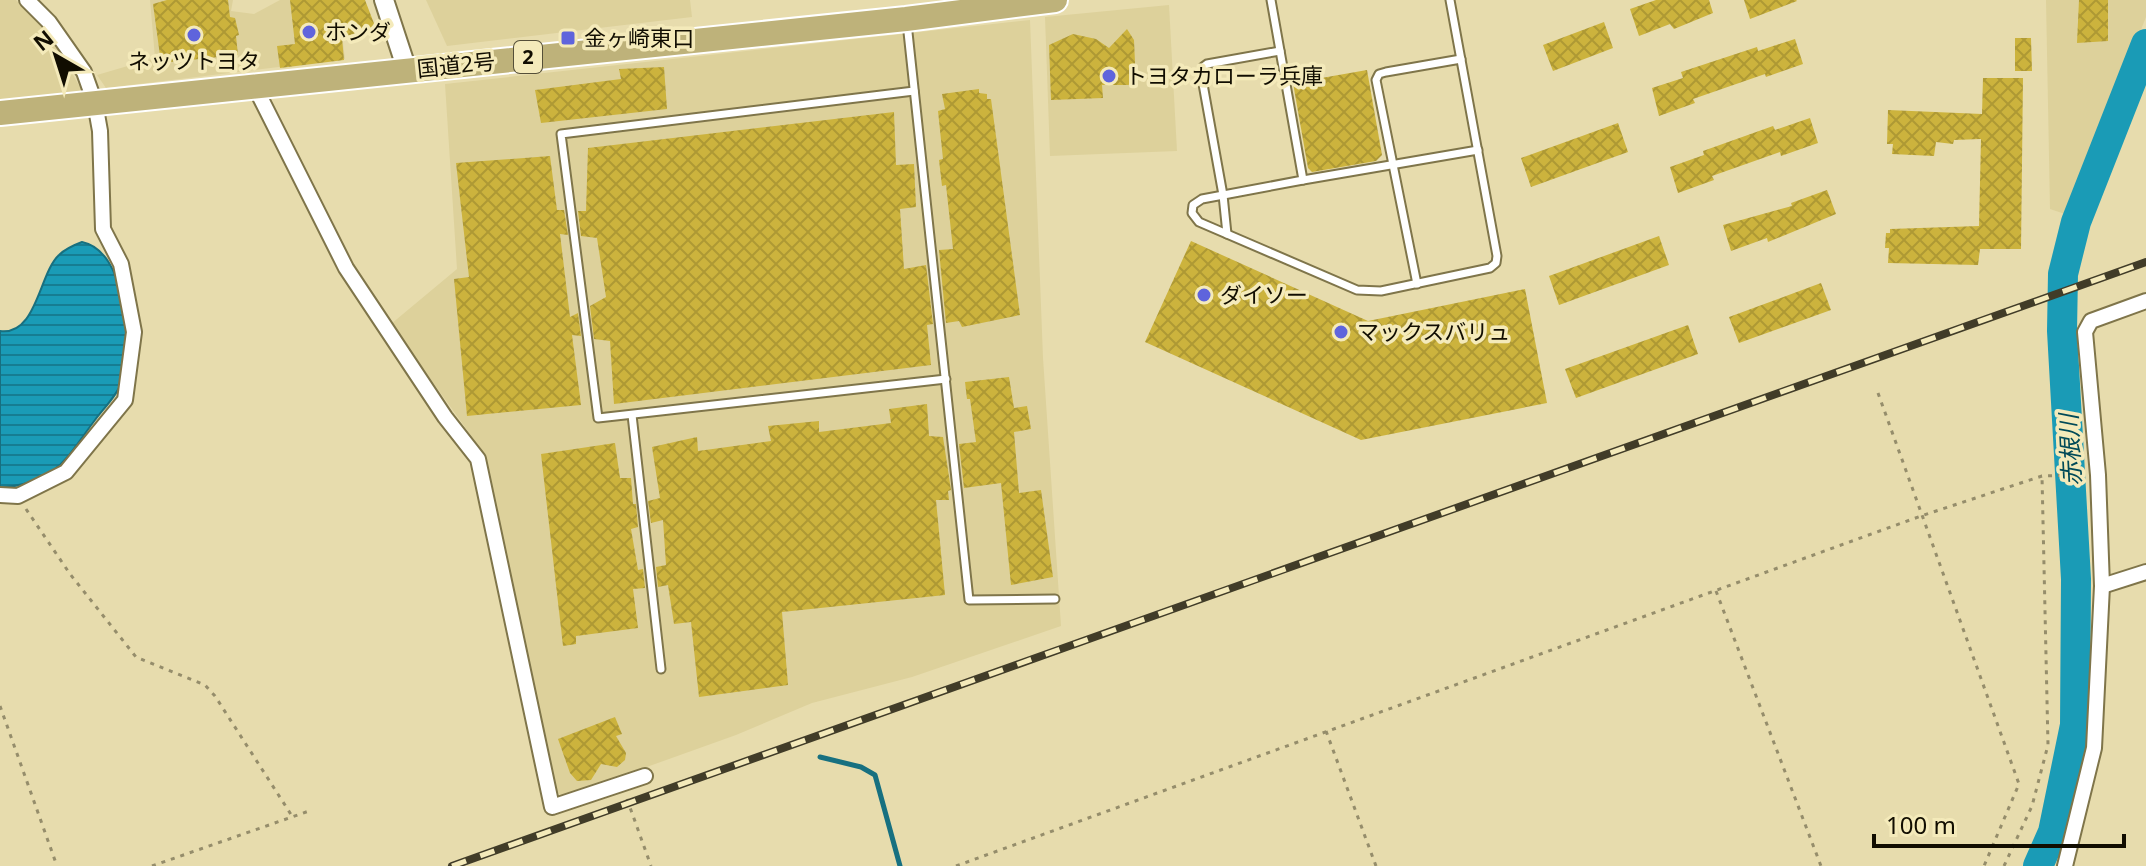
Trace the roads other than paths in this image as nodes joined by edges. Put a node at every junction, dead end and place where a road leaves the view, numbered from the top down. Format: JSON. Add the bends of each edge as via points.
{"nodes":[{"id":1,"x":27,"y":0,"type":"edge"},
{"id":2,"x":384,"y":0,"type":"edge"},
{"id":3,"x":1055,"y":0,"type":"edge"},
{"id":4,"x":1271,"y":0,"type":"edge"},
{"id":5,"x":1450,"y":0,"type":"edge"},
{"id":6,"x":997,"y":3,"type":"edge"},
{"id":7,"x":906,"y":19,"type":"junction"},
{"id":8,"x":1280,"y":51,"type":"junction"},
{"id":9,"x":1461,"y":59,"type":"junction"},
{"id":10,"x":407,"y":70,"type":"junction"},
{"id":11,"x":255,"y":87,"type":"junction"},
{"id":12,"x":914,"y":91,"type":"junction"},
{"id":13,"x":95,"y":103,"type":"junction"},
{"id":14,"x":0,"y":113,"type":"edge"},
{"id":15,"x":1478,"y":150,"type":"junction"},
{"id":16,"x":1392,"y":165,"type":"junction"},
{"id":17,"x":1303,"y":180,"type":"junction"},
{"id":18,"x":1223,"y":195,"type":"junction"},
{"id":19,"x":1227,"y":234,"type":"junction"},
{"id":20,"x":1417,"y":284,"type":"junction"},
{"id":21,"x":2146,"y":301,"type":"edge"},
{"id":22,"x":946,"y":379,"type":"junction"},
{"id":23,"x":632,"y":415,"type":"junction"},
{"id":24,"x":0,"y":495,"type":"edge"},
{"id":25,"x":2146,"y":572,"type":"edge"},
{"id":26,"x":2102,"y":586,"type":"junction"},
{"id":27,"x":1055,"y":599,"type":"dead end"},
{"id":28,"x":661,"y":669,"type":"dead end"},
{"id":29,"x":645,"y":776,"type":"dead end"},
{"id":30,"x":2065,"y":866,"type":"edge"}],
"edges":[{"from":1,"to":13,"type":"street","via":[[84,72]]},
{"from":2,"to":10,"type":"street"},
{"from":3,"to":6,"type":"highway","name":"国道2号","number":"2"},
{"from":4,"to":8,"type":"lane"},
{"from":5,"to":9,"type":"lane"},
{"from":6,"to":7,"type":"highway","name":"国道2号","number":"2"},
{"from":7,"to":10,"type":"highway","name":"国道2号","number":"2"},
{"from":7,"to":12,"type":"lane"},
{"from":8,"to":17,"type":"lane"},
{"from":8,"to":18,"type":"lane","via":[[1203,67]]},
{"from":9,"to":15,"type":"lane"},
{"from":9,"to":16,"type":"lane","via":[[1379,74]]},
{"from":10,"to":11,"type":"highway","name":"国道2号","number":"2"},
{"from":11,"to":13,"type":"highway","name":"国道2号","number":"2"},
{"from":11,"to":29,"type":"street","via":[[346,268],[478,459],[552,807]]},
{"from":12,"to":22,"type":"lane"},
{"from":12,"to":23,"type":"lane","via":[[561,134],[598,418]]},
{"from":13,"to":14,"type":"highway","name":"国道2号","number":"2"},
{"from":13,"to":24,"type":"street","via":[[103,229],[121,264],[134,332],[125,400],[66,472],[18,496]]},
{"from":15,"to":16,"type":"lane"},
{"from":15,"to":20,"type":"lane","via":[[1496,263]]},
{"from":16,"to":17,"type":"lane"},
{"from":16,"to":20,"type":"lane"},
{"from":17,"to":18,"type":"lane"},
{"from":18,"to":19,"type":"lane"},
{"from":18,"to":19,"type":"lane","via":[[1202,199],[1192,213],[1199,222]]},
{"from":19,"to":20,"type":"lane","via":[[1357,290]]},
{"from":21,"to":26,"type":"street","via":[[2091,321],[2085,332]]},
{"from":22,"to":23,"type":"lane"},
{"from":22,"to":27,"type":"lane","via":[[969,600]]},
{"from":23,"to":28,"type":"lane"},
{"from":25,"to":26,"type":"street"},
{"from":26,"to":30,"type":"street","via":[[2094,748]]}]}
